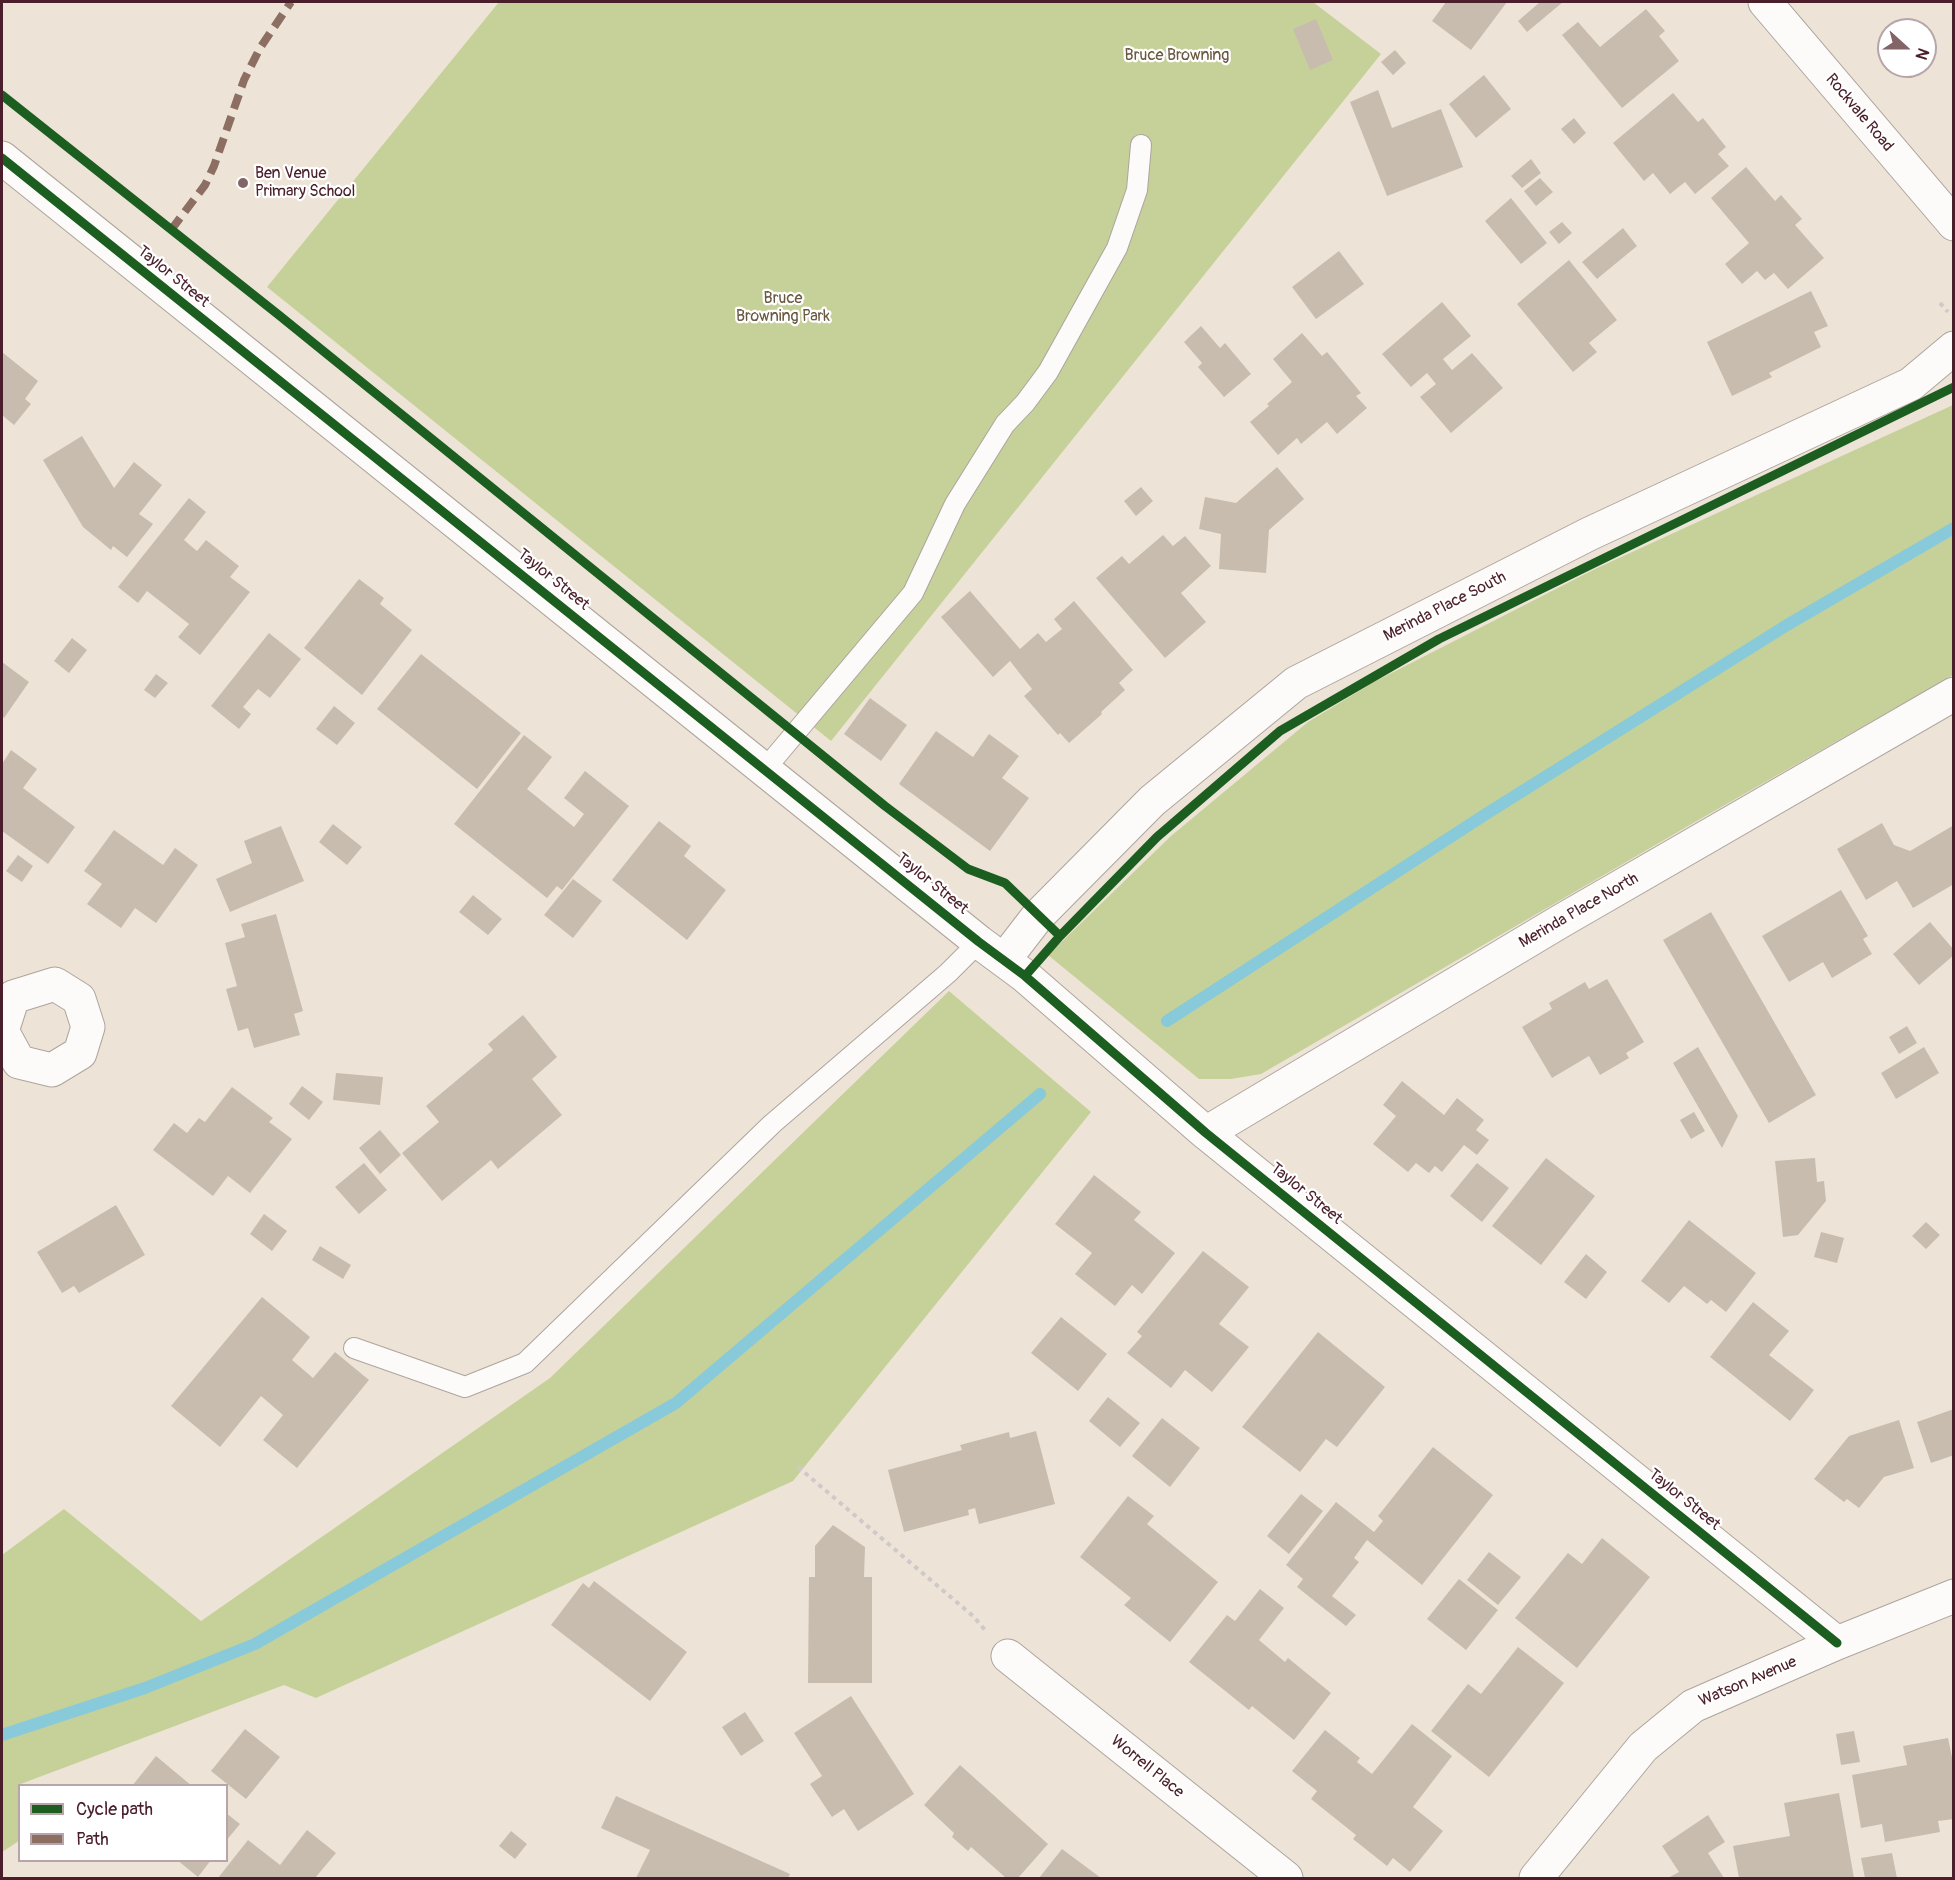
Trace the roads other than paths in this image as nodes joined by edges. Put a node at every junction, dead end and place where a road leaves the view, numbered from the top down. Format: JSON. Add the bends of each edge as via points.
{"nodes":[{"id":1,"x":1765,"y":2,"type":"edge"},
{"id":2,"x":1141,"y":145,"type":"dead end"},
{"id":3,"x":2,"y":158,"type":"edge"},
{"id":4,"x":1953,"y":224,"type":"edge"},
{"id":5,"x":1953,"y":348,"type":"edge"},
{"id":6,"x":1953,"y":694,"type":"edge"},
{"id":7,"x":765,"y":769,"type":"junction"},
{"id":8,"x":991,"y":951,"type":"junction"},
{"id":9,"x":1206,"y":1133,"type":"junction"},
{"id":10,"x":354,"y":1348,"type":"dead end"},
{"id":11,"x":1953,"y":1596,"type":"edge"},
{"id":12,"x":1837,"y":1642,"type":"junction"},
{"id":13,"x":1008,"y":1656,"type":"dead end"},
{"id":14,"x":1286,"y":1878,"type":"edge"},
{"id":15,"x":1536,"y":1878,"type":"edge"}],
"edges":[{"from":1,"to":4,"type":"street","name":"Rockvale Road"},
{"from":2,"to":7,"type":"lane","via":[[1137,190],[1117,248],[1048,372],[1005,424],[955,504],[913,593]]},
{"from":3,"to":7,"type":"street","name":"Taylor Street"},
{"from":5,"to":8,"type":"street","name":"Merinda Place South","via":[[1911,384],[1589,534],[1296,683],[1152,801],[1038,916]]},
{"from":6,"to":9,"type":"street","name":"Merinda Place North"},
{"from":7,"to":8,"type":"street","name":"Taylor Street"},
{"from":8,"to":9,"type":"street","name":"Taylor Street"},
{"from":8,"to":10,"type":"lane","via":[[948,973],[772,1124],[525,1363],[465,1387]]},
{"from":9,"to":12,"type":"street","name":"Taylor Street"},
{"from":11,"to":12,"type":"street","name":"Watson Avenue"},
{"from":12,"to":15,"type":"street","name":"Watson Avenue","via":[[1693,1706],[1643,1747]]},
{"from":13,"to":14,"type":"street","name":"Worrell Place"}]}
